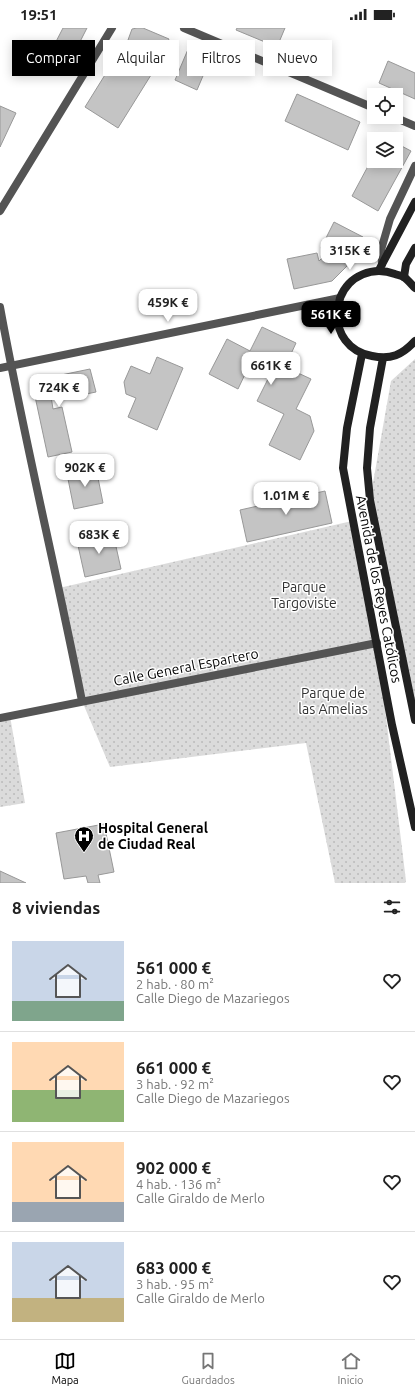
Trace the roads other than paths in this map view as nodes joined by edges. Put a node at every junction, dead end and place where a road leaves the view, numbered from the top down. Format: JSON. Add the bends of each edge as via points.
{"nodes":[{"id":1,"x":112,"y":28,"type":"edge"},
{"id":2,"x":184,"y":28,"type":"edge"},
{"id":3,"x":367,"y":105,"type":"edge"},
{"id":4,"x":403,"y":121,"type":"edge"},
{"id":5,"x":415,"y":126,"type":"edge"},
{"id":6,"x":415,"y":166,"type":"edge"},
{"id":7,"x":415,"y":202,"type":"edge"},
{"id":8,"x":0,"y":211,"type":"edge"},
{"id":9,"x":415,"y":248,"type":"edge"},
{"id":10,"x":380,"y":267,"type":"junction"},
{"id":11,"x":404,"y":277,"type":"junction"},
{"id":12,"x":415,"y":288,"type":"edge"},
{"id":13,"x":340,"y":298,"type":"junction"},
{"id":14,"x":0,"y":306,"type":"edge"},
{"id":15,"x":415,"y":341,"type":"edge"},
{"id":16,"x":362,"y":354,"type":"junction"},
{"id":17,"x":383,"y":358,"type":"junction"},
{"id":18,"x":11,"y":366,"type":"junction"},
{"id":19,"x":0,"y":368,"type":"edge"},
{"id":20,"x":377,"y":643,"type":"junction"},
{"id":21,"x":82,"y":701,"type":"junction"},
{"id":22,"x":0,"y":718,"type":"edge"},
{"id":23,"x":415,"y":720,"type":"edge"},
{"id":24,"x":415,"y":827,"type":"edge"}],
"edges":[{"from":1,"to":8,"type":"street"},
{"from":2,"to":3,"type":"street"},
{"from":4,"to":5,"type":"street"},
{"from":6,"to":10,"type":"street","via":[[390,220],[381,250]]},
{"from":7,"to":10,"type":"main road"},
{"from":9,"to":11,"type":"main road","via":[[406,264]]},
{"from":10,"to":11,"type":"main road"},
{"from":10,"to":13,"type":"main road","via":[[360,275],[349,284]]},
{"from":11,"to":12,"type":"main road"},
{"from":13,"to":16,"type":"main road","via":[[337,318],[339,329],[352,348]]},
{"from":13,"to":18,"type":"street"},
{"from":14,"to":18,"type":"street"},
{"from":15,"to":17,"type":"main road","via":[[407,350]]},
{"from":16,"to":17,"type":"main road"},
{"from":16,"to":20,"type":"main road","name":"Avenida de los Reyes Católicos","via":[[347,428],[343,468]]},
{"from":17,"to":23,"type":"main road","name":"Avenida de los Reyes Católicos","via":[[370,428],[367,468],[369,494]]},
{"from":18,"to":19,"type":"street"},
{"from":18,"to":21,"type":"street"},
{"from":20,"to":21,"type":"street","name":"Calle General Espartero"},
{"from":20,"to":24,"type":"main road","name":"Avenida de los Reyes Católicos"},
{"from":21,"to":22,"type":"street","name":"Calle General Espartero"}]}
